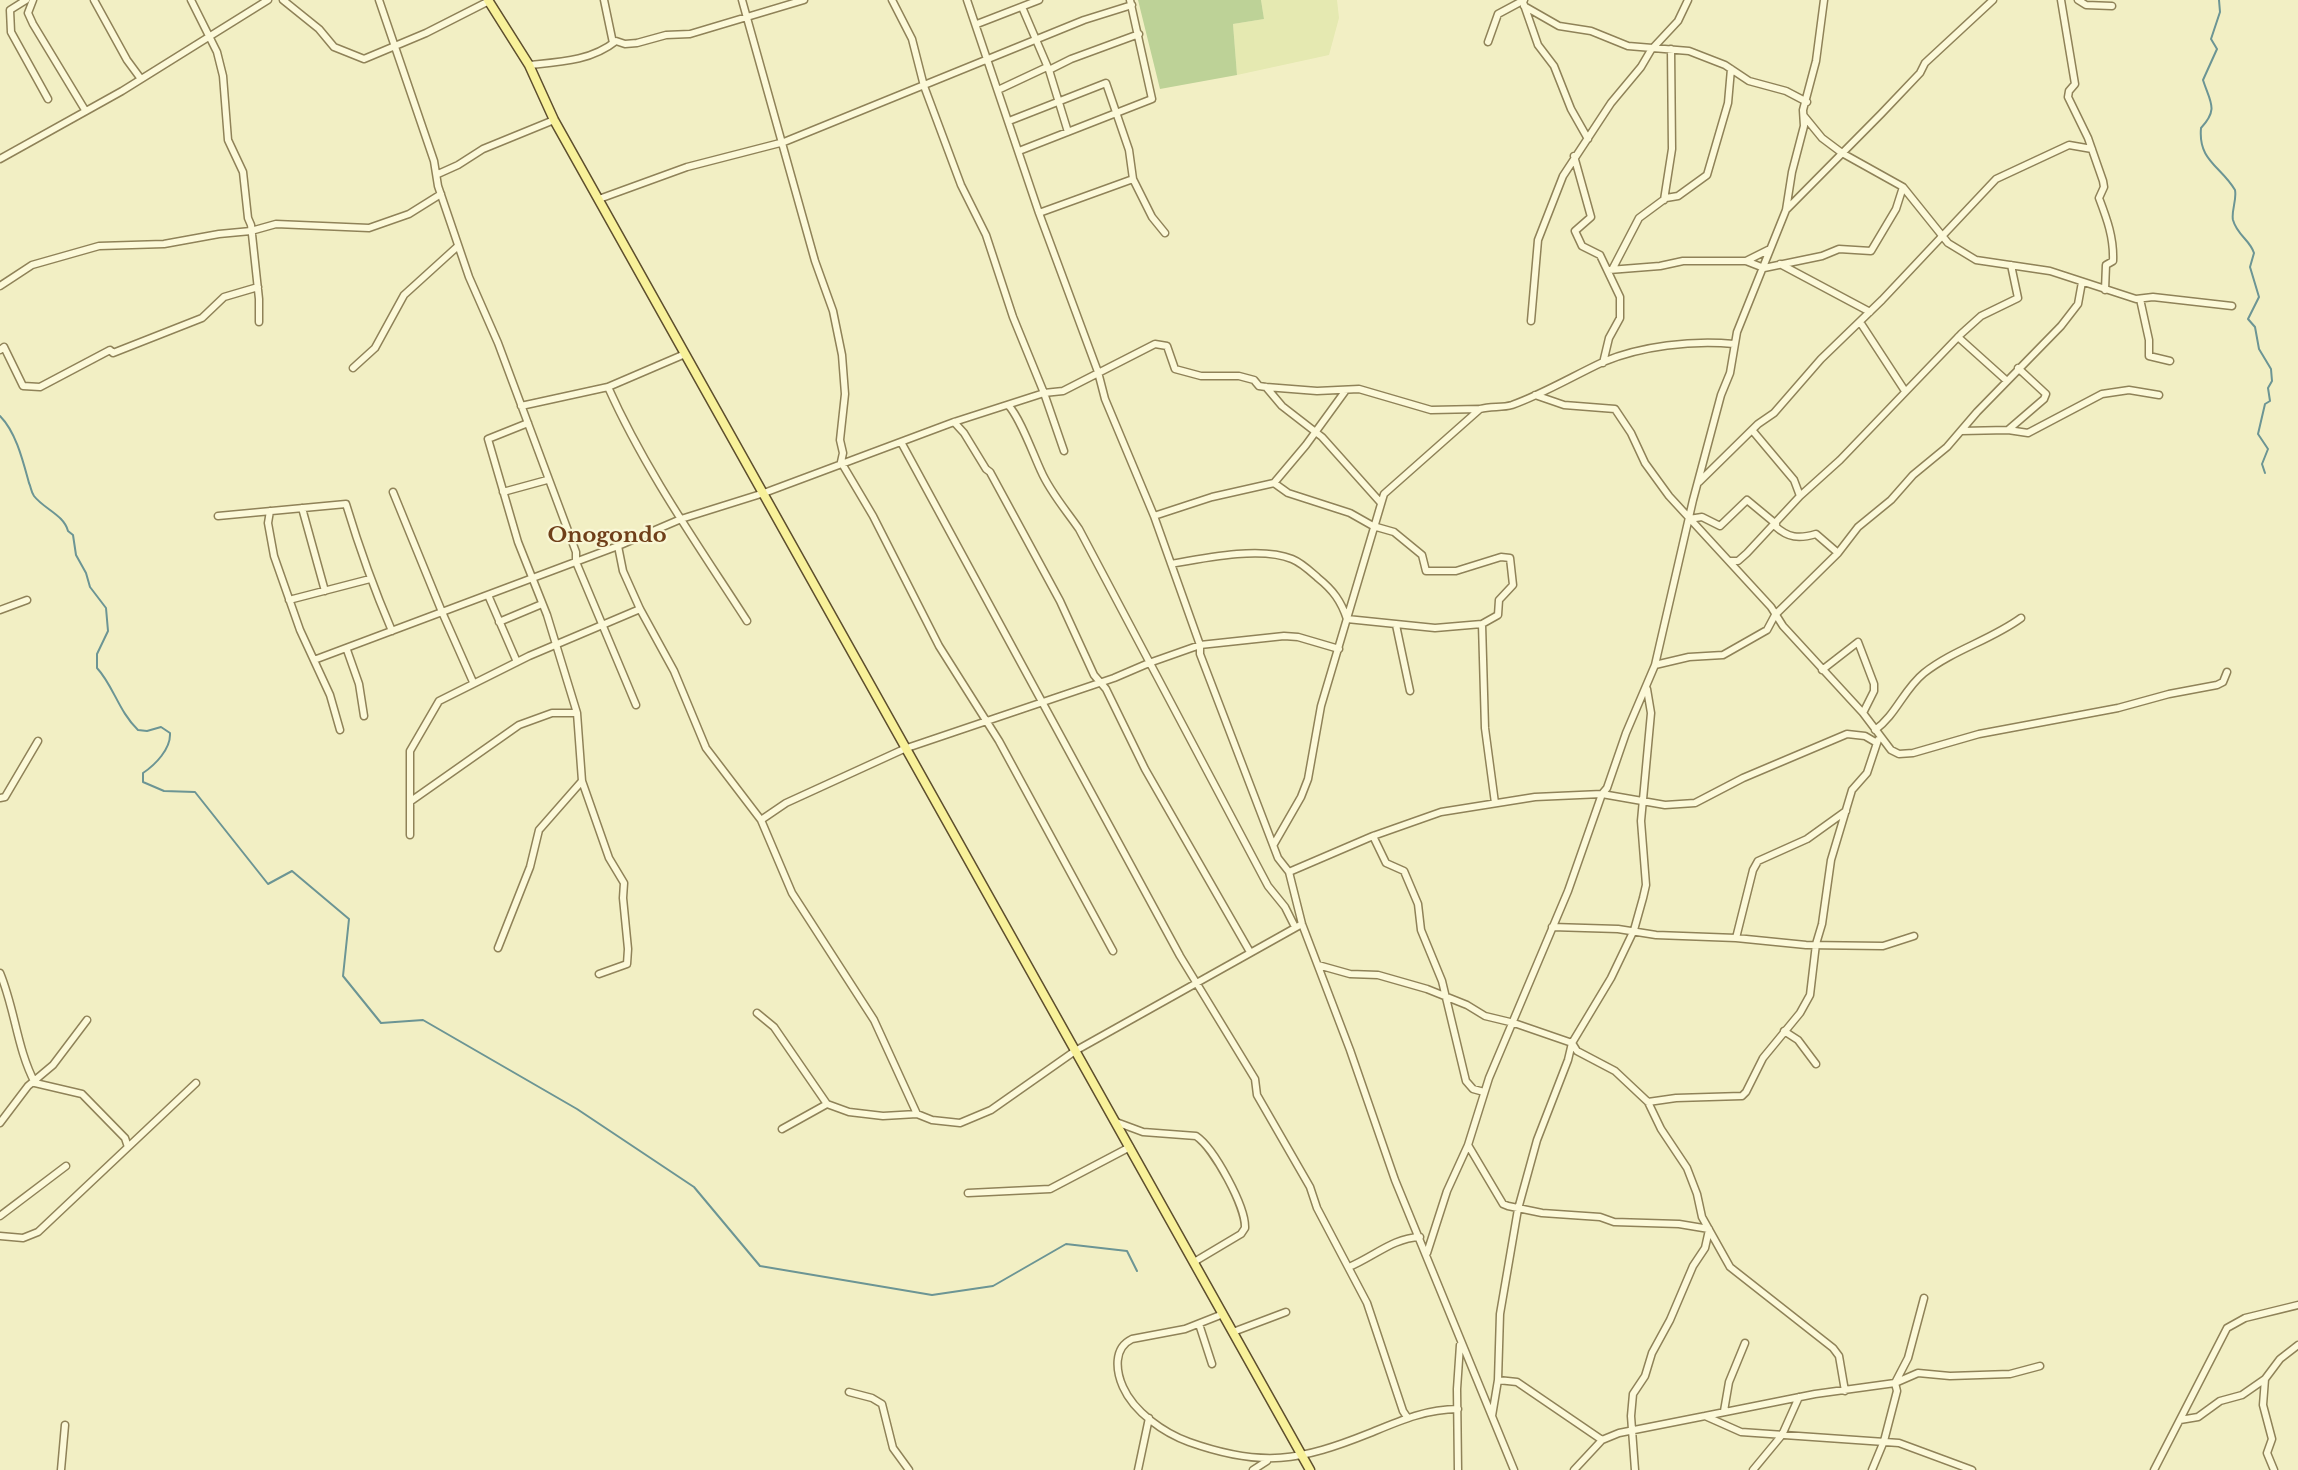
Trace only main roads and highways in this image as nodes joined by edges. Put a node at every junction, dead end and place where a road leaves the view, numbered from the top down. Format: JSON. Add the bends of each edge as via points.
{"nodes":[{"id":1,"x":488,"y":1,"type":"edge"},
{"id":2,"x":1310,"y":1470,"type":"edge"}],
"edges":[{"from":1,"to":2,"type":"main road","via":[[529,65],[554,120]]}]}
